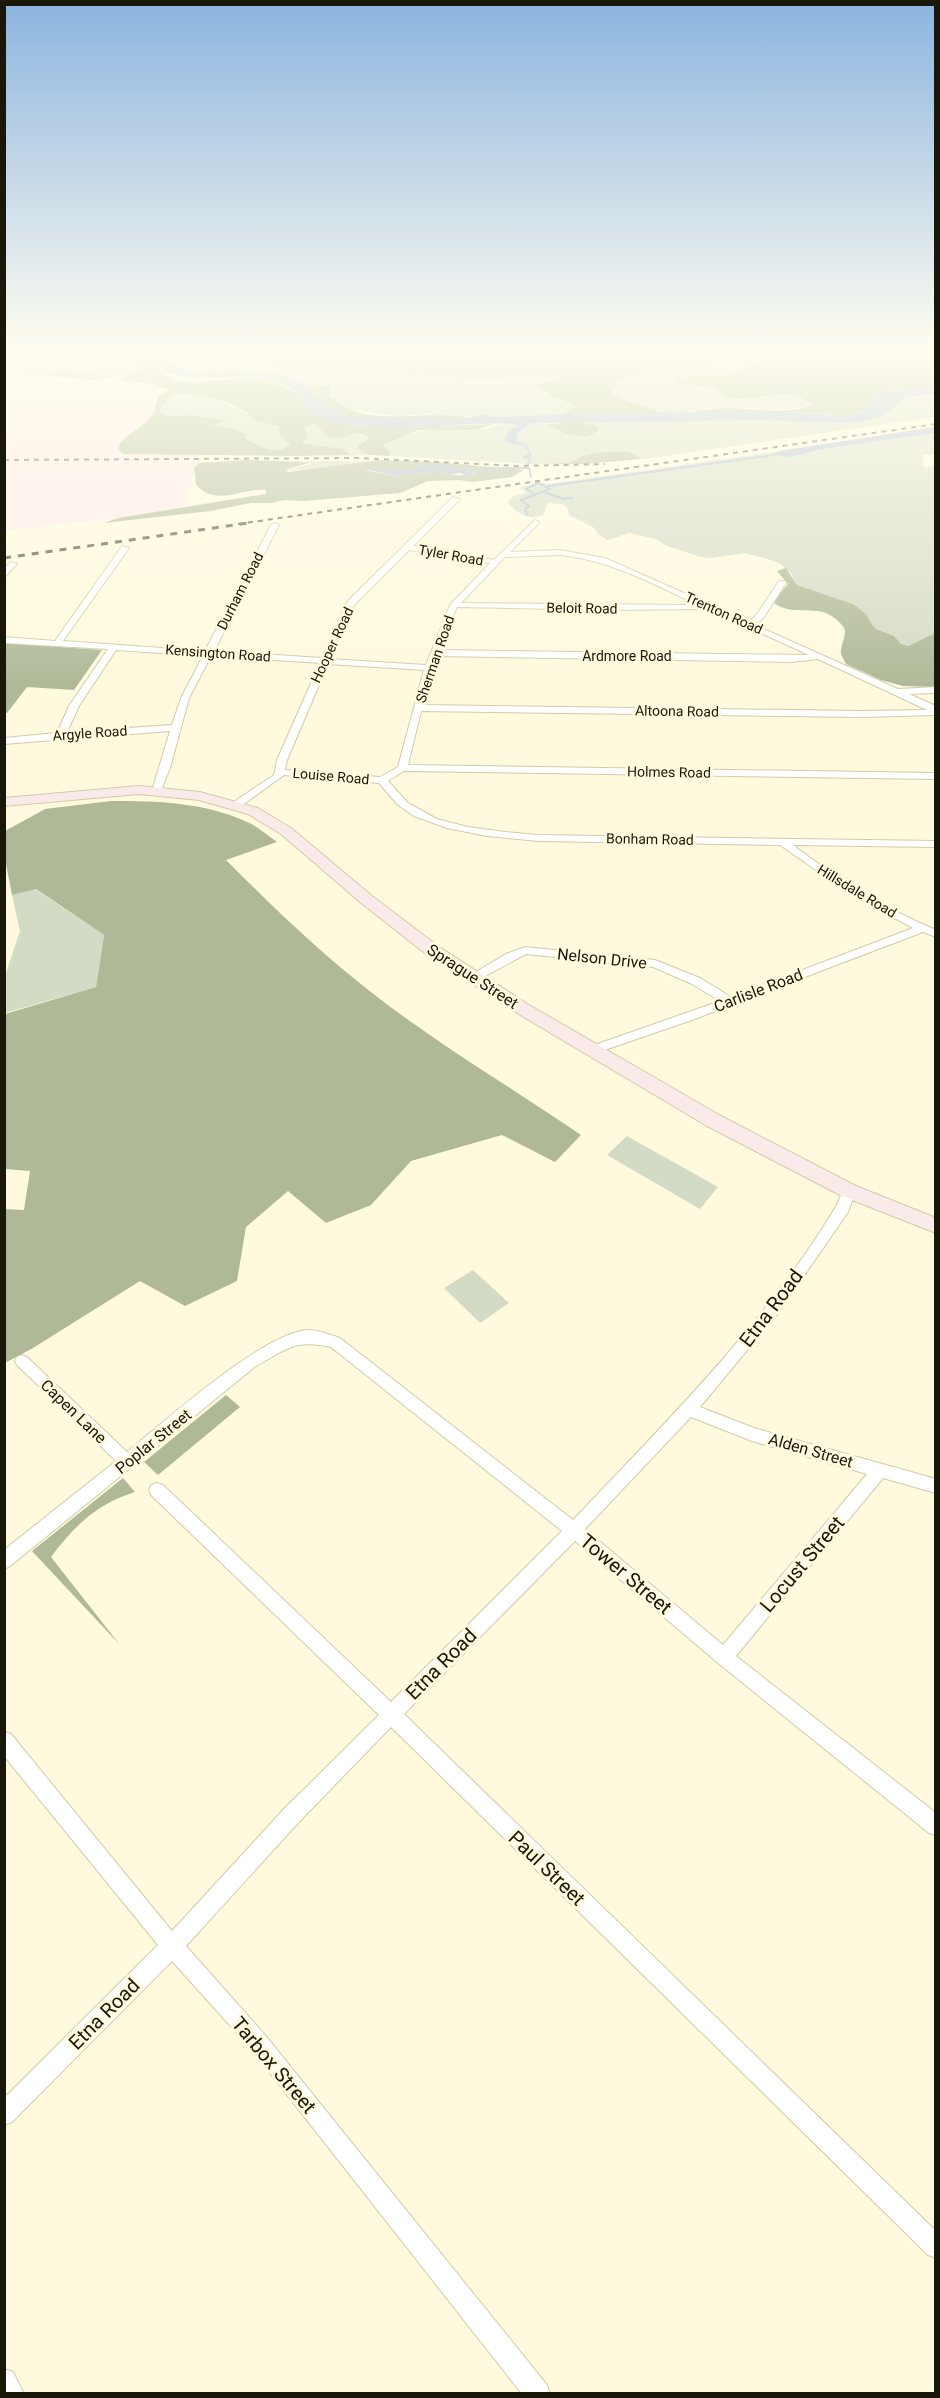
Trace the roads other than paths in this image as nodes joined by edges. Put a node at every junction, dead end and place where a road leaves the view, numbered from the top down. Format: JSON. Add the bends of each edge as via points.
{"nodes":[{"id":1,"x":456,"y":500,"type":"dead end"},
{"id":2,"x":535,"y":522,"type":"dead end"},
{"id":3,"x":274,"y":525,"type":"dead end"},
{"id":4,"x":408,"y":547,"type":"junction"},
{"id":5,"x":125,"y":548,"type":"dead end"},
{"id":6,"x":504,"y":555,"type":"junction"},
{"id":7,"x":495,"y":562,"type":"junction"},
{"id":8,"x":13,"y":564,"type":"dead end"},
{"id":9,"x":4,"y":576,"type":"edge"},
{"id":10,"x":782,"y":583,"type":"dead end"},
{"id":11,"x":454,"y":605,"type":"junction"},
{"id":12,"x":710,"y":607,"type":"junction"},
{"id":13,"x":750,"y":625,"type":"junction"},
{"id":14,"x":4,"y":640,"type":"edge"},
{"id":15,"x":58,"y":642,"type":"junction"},
{"id":16,"x":114,"y":646,"type":"junction"},
{"id":17,"x":208,"y":652,"type":"junction"},
{"id":18,"x":435,"y":653,"type":"junction"},
{"id":19,"x":819,"y":657,"type":"junction"},
{"id":20,"x":323,"y":660,"type":"junction"},
{"id":21,"x":431,"y":668,"type":"junction"},
{"id":22,"x":936,"y":690,"type":"edge"},
{"id":23,"x":899,"y":692,"type":"junction"},
{"id":24,"x":418,"y":708,"type":"junction"},
{"id":25,"x":936,"y":711,"type":"edge"},
{"id":26,"x":175,"y":728,"type":"junction"},
{"id":27,"x":61,"y":735,"type":"junction"},
{"id":28,"x":4,"y":741,"type":"edge"},
{"id":29,"x":402,"y":768,"type":"junction"},
{"id":30,"x":280,"y":772,"type":"junction"},
{"id":31,"x":936,"y":776,"type":"edge"},
{"id":32,"x":382,"y":780,"type":"junction"},
{"id":33,"x":157,"y":791,"type":"junction"},
{"id":34,"x":4,"y":802,"type":"edge"},
{"id":35,"x":237,"y":805,"type":"junction"},
{"id":36,"x":783,"y":841,"type":"junction"},
{"id":37,"x":936,"y":844,"type":"edge"},
{"id":38,"x":922,"y":929,"type":"junction"},
{"id":39,"x":936,"y":934,"type":"edge"},
{"id":40,"x":472,"y":978,"type":"junction"},
{"id":41,"x":729,"y":1001,"type":"junction"},
{"id":42,"x":592,"y":1050,"type":"junction"},
{"id":43,"x":849,"y":1191,"type":"junction"},
{"id":44,"x":936,"y":1226,"type":"edge"},
{"id":45,"x":309,"y":1336,"type":"joint"},
{"id":46,"x":22,"y":1361,"type":"dead end"},
{"id":47,"x":689,"y":1409,"type":"junction"},
{"id":48,"x":127,"y":1462,"type":"junction"},
{"id":49,"x":880,"y":1470,"type":"junction"},
{"id":50,"x":936,"y":1486,"type":"edge"},
{"id":51,"x":157,"y":1490,"type":"dead end"},
{"id":52,"x":574,"y":1530,"type":"junction"},
{"id":53,"x":4,"y":1561,"type":"edge"},
{"id":54,"x":724,"y":1657,"type":"junction"},
{"id":55,"x":391,"y":1714,"type":"junction"},
{"id":56,"x":4,"y":1741,"type":"edge"},
{"id":57,"x":936,"y":1826,"type":"edge"},
{"id":58,"x":172,"y":1946,"type":"junction"},
{"id":59,"x":4,"y":2114,"type":"edge"},
{"id":60,"x":936,"y":2247,"type":"edge"},
{"id":61,"x":4,"y":2381,"type":"edge"},
{"id":62,"x":12,"y":2394,"type":"edge"},
{"id":63,"x":538,"y":2394,"type":"edge"}],
"edges":[{"from":1,"to":4,"type":"street","name":"Hooper Road"},
{"from":2,"to":6,"type":"street","name":"Sherman Road"},
{"from":3,"to":17,"type":"street","name":"Durham Road"},
{"from":4,"to":7,"type":"street","name":"Tyler Road"},
{"from":4,"to":20,"type":"street","name":"Hooper Road","via":[[350,604]]},
{"from":5,"to":15,"type":"street"},
{"from":6,"to":7,"type":"street","name":"Sherman Road"},
{"from":6,"to":12,"type":"street","name":"Trenton Road","via":[[556,553],[599,559]]},
{"from":7,"to":11,"type":"street","name":"Sherman Road"},
{"from":8,"to":9,"type":"street"},
{"from":10,"to":13,"type":"street"},
{"from":11,"to":12,"type":"street","name":"Beloit Road"},
{"from":11,"to":18,"type":"street","name":"Sherman Road"},
{"from":12,"to":13,"type":"street","name":"Trenton Road"},
{"from":13,"to":19,"type":"street","name":"Trenton Road"},
{"from":14,"to":15,"type":"street","name":"Kensington Road"},
{"from":15,"to":16,"type":"street","name":"Kensington Road"},
{"from":16,"to":17,"type":"street","name":"Kensington Road"},
{"from":16,"to":27,"type":"street","via":[[74,706]]},
{"from":17,"to":20,"type":"street","name":"Kensington Road"},
{"from":17,"to":26,"type":"street","name":"Durham Road"},
{"from":18,"to":19,"type":"street","name":"Ardmore Road"},
{"from":18,"to":21,"type":"street","name":"Sherman Road"},
{"from":19,"to":23,"type":"street","name":"Trenton Road"},
{"from":20,"to":21,"type":"street","name":"Kensington Road"},
{"from":20,"to":30,"type":"street","name":"Hooper Road"},
{"from":21,"to":24,"type":"street","name":"Sherman Road"},
{"from":22,"to":23,"type":"street"},
{"from":23,"to":25,"type":"street","name":"Trenton Road"},
{"from":24,"to":25,"type":"street","name":"Altoona Road","via":[[851,714]]},
{"from":24,"to":29,"type":"street","name":"Sherman Road"},
{"from":26,"to":27,"type":"street","name":"Argyle Road"},
{"from":26,"to":33,"type":"street","name":"Durham Road","via":[[168,766]]},
{"from":27,"to":28,"type":"street","name":"Argyle Road"},
{"from":29,"to":31,"type":"street","name":"Holmes Road"},
{"from":29,"to":32,"type":"street"},
{"from":30,"to":32,"type":"street","name":"Louise Road"},
{"from":30,"to":35,"type":"street"},
{"from":32,"to":36,"type":"street","name":"Bonham Road","via":[[399,801],[423,816],[468,830],[504,835]]},
{"from":33,"to":34,"type":"main road","name":"Sprague Street"},
{"from":33,"to":35,"type":"main road","name":"Sprague Street","via":[[200,795]]},
{"from":35,"to":40,"type":"main road","name":"Sprague Street","via":[[286,831],[394,921]]},
{"from":36,"to":37,"type":"street","name":"Bonham Road"},
{"from":36,"to":38,"type":"street","name":"Hillsdale Road","via":[[823,871]]},
{"from":38,"to":39,"type":"street","name":"Hillsdale Road"},
{"from":38,"to":41,"type":"street","name":"Carlisle Road"},
{"from":40,"to":41,"type":"street","name":"Nelson Drive","via":[[525,950],[661,966]]},
{"from":40,"to":42,"type":"main road","name":"Sprague Street"},
{"from":41,"to":42,"type":"street","name":"Carlisle Road"},
{"from":42,"to":43,"type":"main road","name":"Sprague Street","via":[[714,1121]]},
{"from":43,"to":44,"type":"main road","name":"Sprague Street"},
{"from":43,"to":47,"type":"street","name":"Etna Road","via":[[843,1208],[774,1308]]},
{"from":45,"to":48,"type":"street","name":"Poplar Street","via":[[291,1340],[251,1362]]},
{"from":45,"to":52,"type":"street","name":"Tower Street","via":[[335,1342]]},
{"from":46,"to":48,"type":"street","name":"Capen Lane"},
{"from":47,"to":49,"type":"street","name":"Alden Street","via":[[752,1434]]},
{"from":47,"to":52,"type":"street","name":"Etna Road"},
{"from":48,"to":53,"type":"street","name":"Poplar Street"},
{"from":49,"to":50,"type":"street","name":"Alden Street"},
{"from":49,"to":54,"type":"street","name":"Locust Street"},
{"from":51,"to":55,"type":"street","name":"Paul Street"},
{"from":52,"to":54,"type":"street","name":"Tower Street"},
{"from":52,"to":55,"type":"street","name":"Etna Road"},
{"from":54,"to":57,"type":"street","name":"Tower Street"},
{"from":55,"to":58,"type":"street","name":"Etna Road"},
{"from":55,"to":60,"type":"street","name":"Paul Street"},
{"from":56,"to":58,"type":"street","name":"Tarbox Street"},
{"from":58,"to":59,"type":"street","name":"Etna Road"},
{"from":58,"to":63,"type":"street","name":"Tarbox Street","via":[[258,2042]]},
{"from":61,"to":62,"type":"street"}]}
